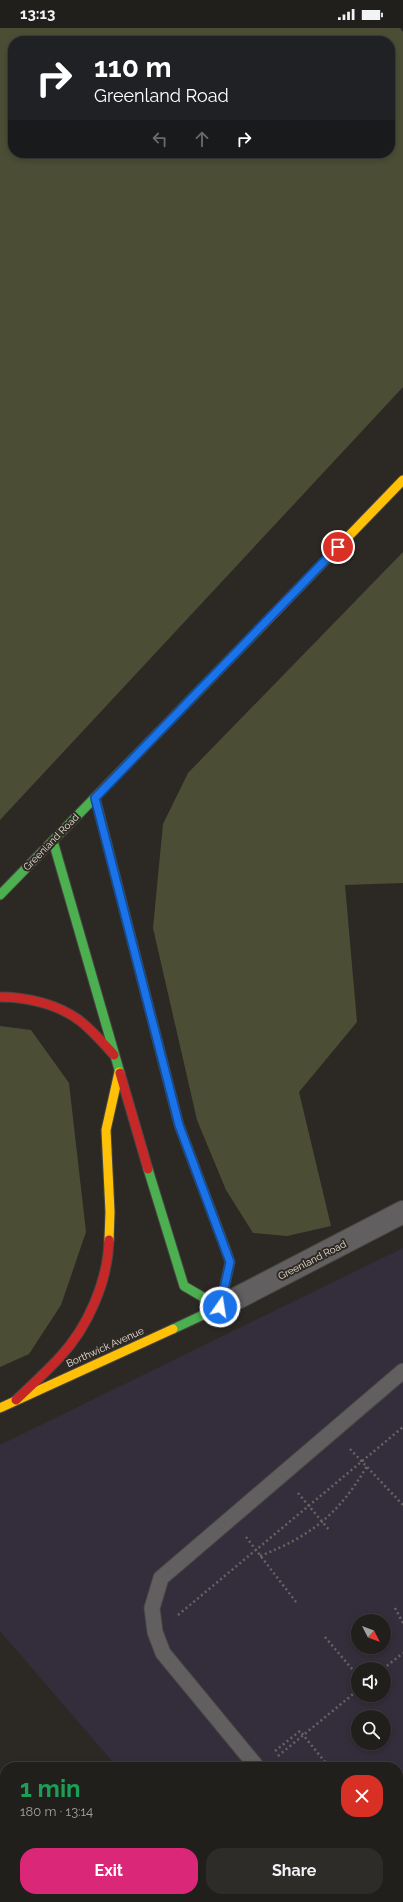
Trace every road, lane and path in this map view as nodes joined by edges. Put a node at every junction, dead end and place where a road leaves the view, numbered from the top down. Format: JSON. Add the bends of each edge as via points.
{"nodes":[{"id":1,"x":403,"y":480,"type":"edge"},
{"id":2,"x":95,"y":798,"type":"junction"},
{"id":3,"x":53,"y":841,"type":"junction"},
{"id":4,"x":0,"y":895,"type":"edge"},
{"id":5,"x":0,"y":997,"type":"edge"},
{"id":6,"x":114,"y":1055,"type":"junction"},
{"id":7,"x":120,"y":1070,"type":"junction"},
{"id":8,"x":403,"y":1212,"type":"edge"},
{"id":9,"x":220,"y":1307,"type":"junction"},
{"id":10,"x":403,"y":1371,"type":"edge"},
{"id":11,"x":16,"y":1400,"type":"junction"},
{"id":12,"x":0,"y":1408,"type":"edge"},
{"id":13,"x":403,"y":1427,"type":"edge"},
{"id":14,"x":333,"y":1431,"type":"junction"},
{"id":15,"x":362,"y":1461,"type":"junction"},
{"id":16,"x":367,"y":1466,"type":"junction"},
{"id":17,"x":282,"y":1474,"type":"junction"},
{"id":18,"x":403,"y":1505,"type":"edge"},
{"id":19,"x":309,"y":1506,"type":"junction"},
{"id":20,"x":231,"y":1518,"type":"junction"},
{"id":21,"x":323,"y":1522,"type":"junction"},
{"id":22,"x":330,"y":1531,"type":"dead end"},
{"id":23,"x":256,"y":1550,"type":"junction"},
{"id":24,"x":260,"y":1556,"type":"junction"},
{"id":25,"x":296,"y":1602,"type":"dead end"},
{"id":26,"x":395,"y":1608,"type":"dead end"},
{"id":27,"x":177,"y":1616,"type":"dead end"},
{"id":28,"x":403,"y":1622,"type":"edge"},
{"id":29,"x":325,"y":1636,"type":"dead end"},
{"id":30,"x":403,"y":1653,"type":"edge"},
{"id":31,"x":391,"y":1663,"type":"edge"},
{"id":32,"x":351,"y":1668,"type":"edge"},
{"id":33,"x":351,"y":1696,"type":"edge"},
{"id":34,"x":303,"y":1735,"type":"junction"},
{"id":35,"x":270,"y":1746,"type":"dead end"},
{"id":36,"x":276,"y":1758,"type":"dead end"},
{"id":37,"x":253,"y":1762,"type":"edge"},
{"id":38,"x":325,"y":1762,"type":"edge"}],
"edges":[{"from":1,"to":2,"type":"street","name":"Greenland Road"},
{"from":2,"to":3,"type":"street","name":"Greenland Road"},
{"from":2,"to":9,"type":"street","via":[[179,1125],[230,1262]]},
{"from":3,"to":4,"type":"street","name":"Greenland Road"},
{"from":3,"to":6,"type":"street"},
{"from":5,"to":6,"type":"street","via":[[12,996],[44,1004],[75,1017]]},
{"from":6,"to":7,"type":"street"},
{"from":7,"to":9,"type":"street","via":[[184,1286]]},
{"from":7,"to":11,"type":"street","via":[[106,1130],[110,1212],[109,1255],[102,1288],[85,1322],[61,1356]]},
{"from":8,"to":9,"type":"street","name":"Greenland Road"},
{"from":9,"to":11,"type":"street","name":"Borthwick Avenue"},
{"from":10,"to":14,"type":"lane"},
{"from":11,"to":12,"type":"street","name":"Borthwick Avenue"},
{"from":13,"to":15,"type":"path"},
{"from":14,"to":15,"type":"path"},
{"from":14,"to":17,"type":"lane"},
{"from":15,"to":16,"type":"path"},
{"from":15,"to":19,"type":"path"},
{"from":16,"to":18,"type":"path"},
{"from":16,"to":21,"type":"path","via":[[355,1487]]},
{"from":17,"to":19,"type":"path"},
{"from":17,"to":20,"type":"lane"},
{"from":19,"to":21,"type":"path"},
{"from":19,"to":23,"type":"path"},
{"from":20,"to":23,"type":"path"},
{"from":20,"to":37,"type":"lane","via":[[161,1578],[152,1608],[155,1632],[163,1653]]},
{"from":21,"to":22,"type":"path"},
{"from":21,"to":24,"type":"path","via":[[303,1536]]},
{"from":23,"to":24,"type":"path"},
{"from":23,"to":27,"type":"path"},
{"from":24,"to":25,"type":"path"},
{"from":26,"to":28,"type":"path"},
{"from":29,"to":32,"type":"path"},
{"from":30,"to":31,"type":"path"},
{"from":33,"to":34,"type":"path"},
{"from":34,"to":35,"type":"path","via":[[300,1731],[275,1752]]},
{"from":34,"to":36,"type":"path"},
{"from":34,"to":38,"type":"path"}]}
